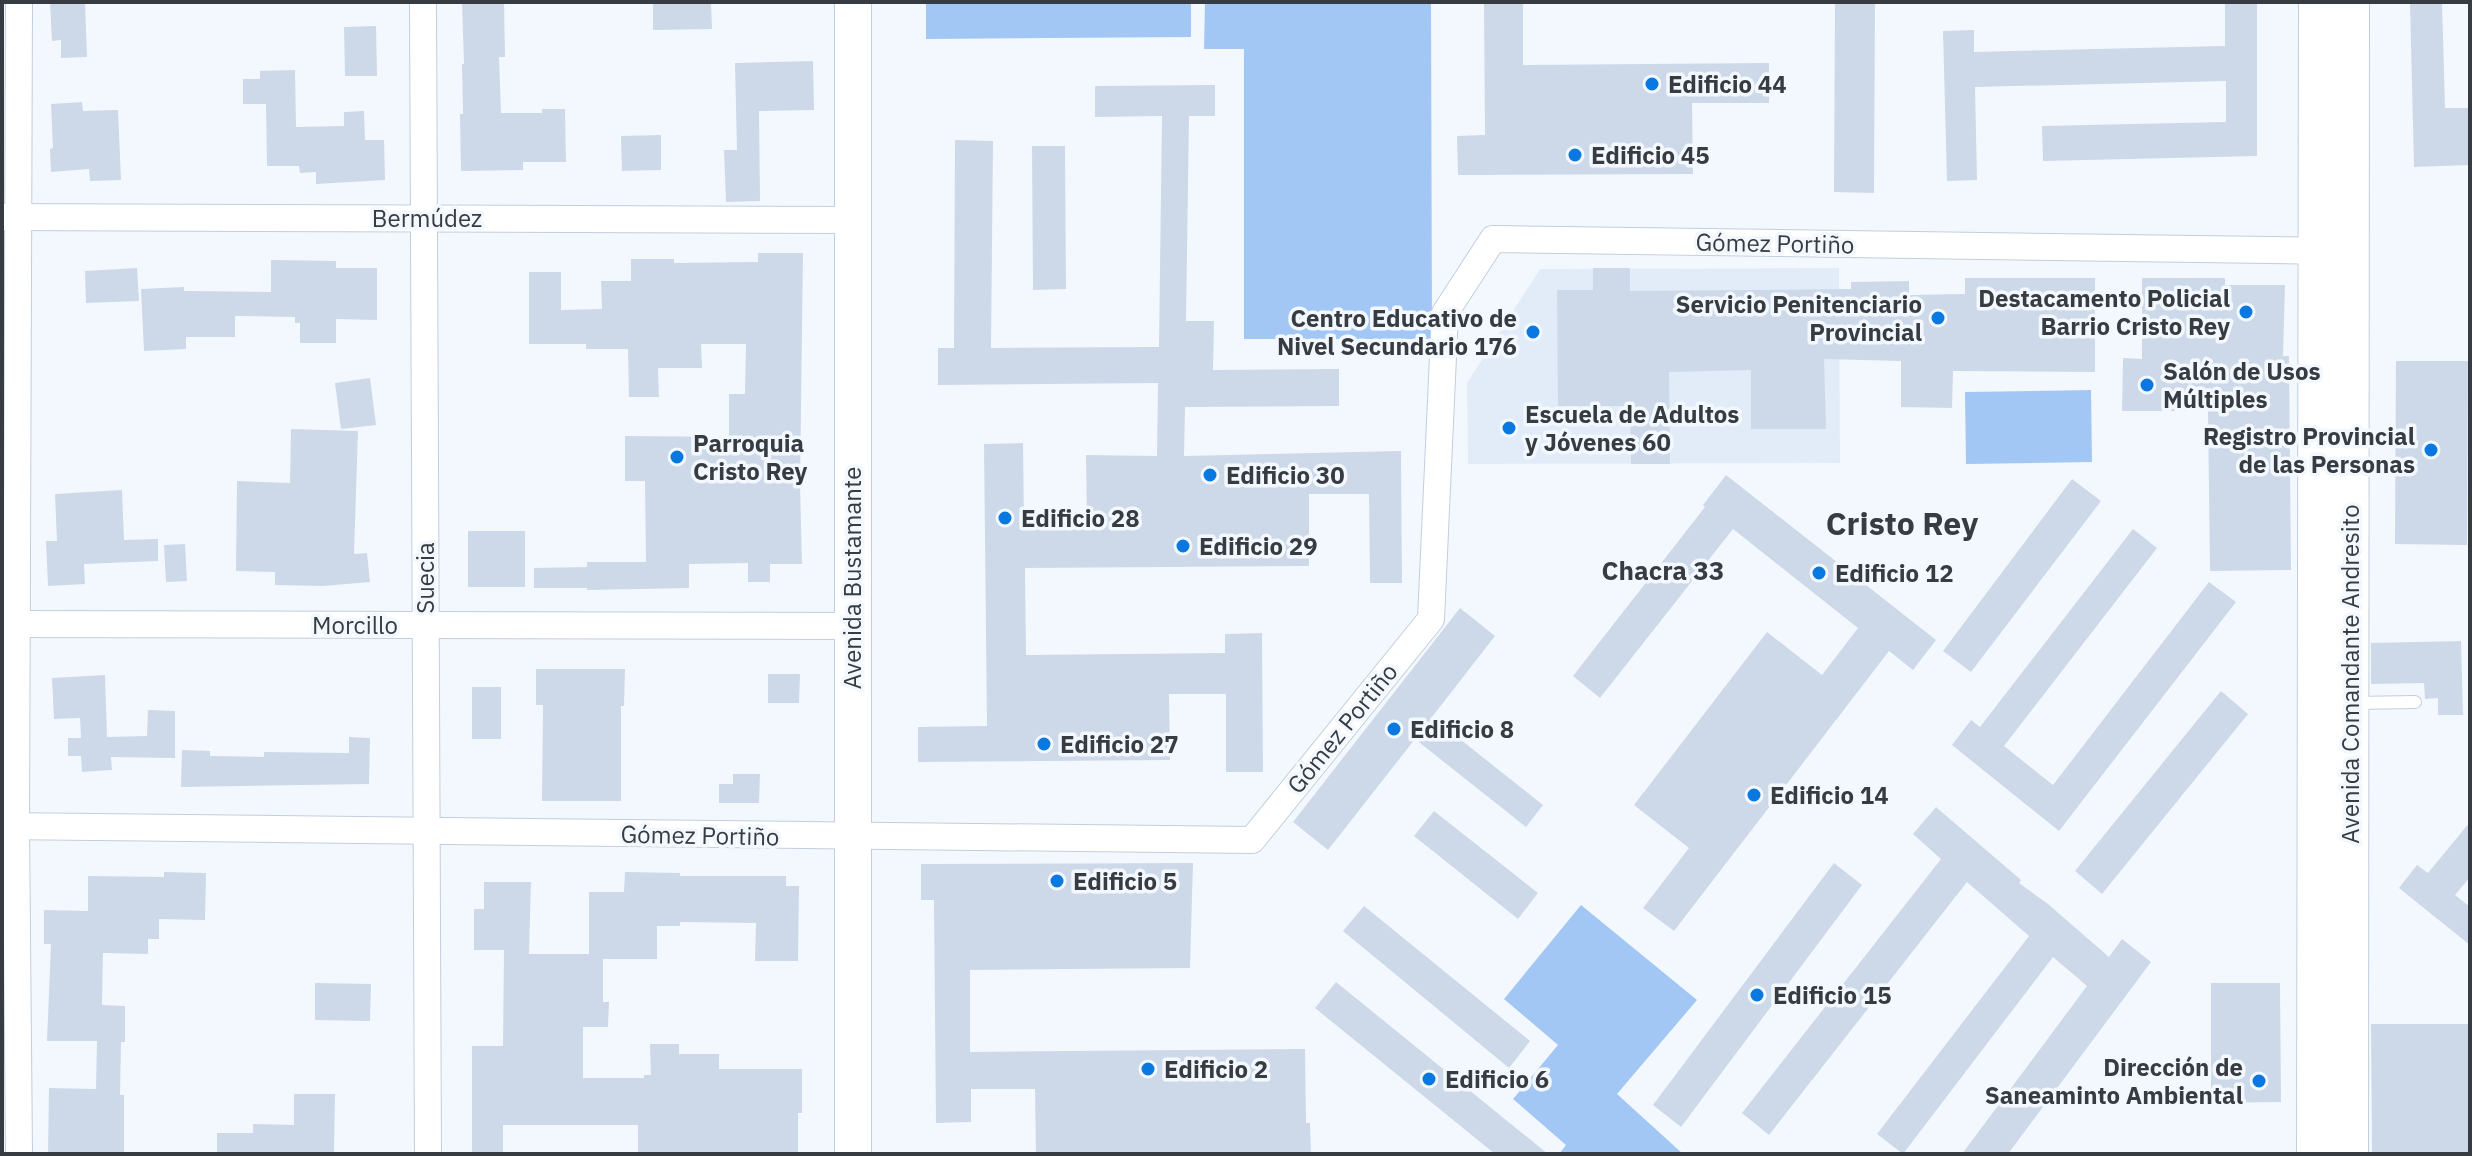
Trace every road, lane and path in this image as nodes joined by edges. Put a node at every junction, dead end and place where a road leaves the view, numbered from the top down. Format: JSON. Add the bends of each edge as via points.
{"nodes":[{"id":1,"x":19,"y":2,"type":"edge"},
{"id":2,"x":423,"y":2,"type":"edge"},
{"id":3,"x":853,"y":2,"type":"edge"},
{"id":4,"x":2317,"y":2,"type":"edge"},
{"id":5,"x":2351,"y":2,"type":"edge"},
{"id":6,"x":10,"y":217,"type":"edge"},
{"id":7,"x":424,"y":218,"type":"junction"},
{"id":8,"x":853,"y":220,"type":"junction"},
{"id":9,"x":2317,"y":250,"type":"junction"},
{"id":10,"x":2352,"y":251,"type":"junction"},
{"id":11,"x":10,"y":624,"type":"edge"},
{"id":12,"x":426,"y":625,"type":"junction"},
{"id":13,"x":852,"y":626,"type":"junction"},
{"id":14,"x":2334,"y":650,"type":"junction"},
{"id":15,"x":2415,"y":702,"type":"dead end"},
{"id":16,"x":2350,"y":703,"type":"junction"},
{"id":17,"x":9,"y":826,"type":"edge"},
{"id":18,"x":426,"y":831,"type":"junction"},
{"id":19,"x":853,"y":836,"type":"junction"},
{"id":20,"x":19,"y":1154,"type":"edge"},
{"id":21,"x":428,"y":1154,"type":"edge"},
{"id":22,"x":853,"y":1154,"type":"edge"},
{"id":23,"x":2315,"y":1154,"type":"edge"},
{"id":24,"x":2350,"y":1154,"type":"edge"}],
"edges":[{"from":1,"to":6,"type":"street"},
{"from":2,"to":7,"type":"street","name":"Suecia"},
{"from":3,"to":8,"type":"main road","name":"Avenida Bustamante"},
{"from":4,"to":9,"type":"main road","name":"Avenida Comandante Andresito"},
{"from":5,"to":10,"type":"main road","name":"Avenida Comandante Andresito"},
{"from":6,"to":7,"type":"street","name":"Bermúdez"},
{"from":6,"to":11,"type":"street"},
{"from":7,"to":8,"type":"street","name":"Bermúdez"},
{"from":7,"to":12,"type":"street","name":"Suecia"},
{"from":8,"to":13,"type":"main road","name":"Avenida Bustamante"},
{"from":9,"to":10,"type":"street","name":"Gómez Portiño"},
{"from":9,"to":14,"type":"main road","name":"Avenida Comandante Andresito"},
{"from":9,"to":19,"type":"street","name":"Gómez Portiño","via":[[1493,239],[1445,313],[1431,619],[1252,840]]},
{"from":10,"to":14,"type":"main road","name":"Avenida Comandante Andresito"},
{"from":11,"to":12,"type":"street","name":"Morcillo"},
{"from":11,"to":17,"type":"street"},
{"from":12,"to":13,"type":"street","name":"Morcillo"},
{"from":12,"to":18,"type":"street","name":"Suecia"},
{"from":13,"to":19,"type":"main road","name":"Avenida Bustamante"},
{"from":14,"to":16,"type":"main road","name":"Avenida Comandante Andresito"},
{"from":14,"to":23,"type":"main road","name":"Avenida Comandante Andresito"},
{"from":15,"to":16,"type":"lane"},
{"from":16,"to":24,"type":"main road","name":"Avenida Comandante Andresito"},
{"from":17,"to":18,"type":"street","name":"Gómez Portiño"},
{"from":17,"to":20,"type":"street"},
{"from":18,"to":19,"type":"street","name":"Gómez Portiño"},
{"from":18,"to":21,"type":"street","name":"Suecia"},
{"from":19,"to":22,"type":"main road","name":"Avenida Bustamante"}]}
